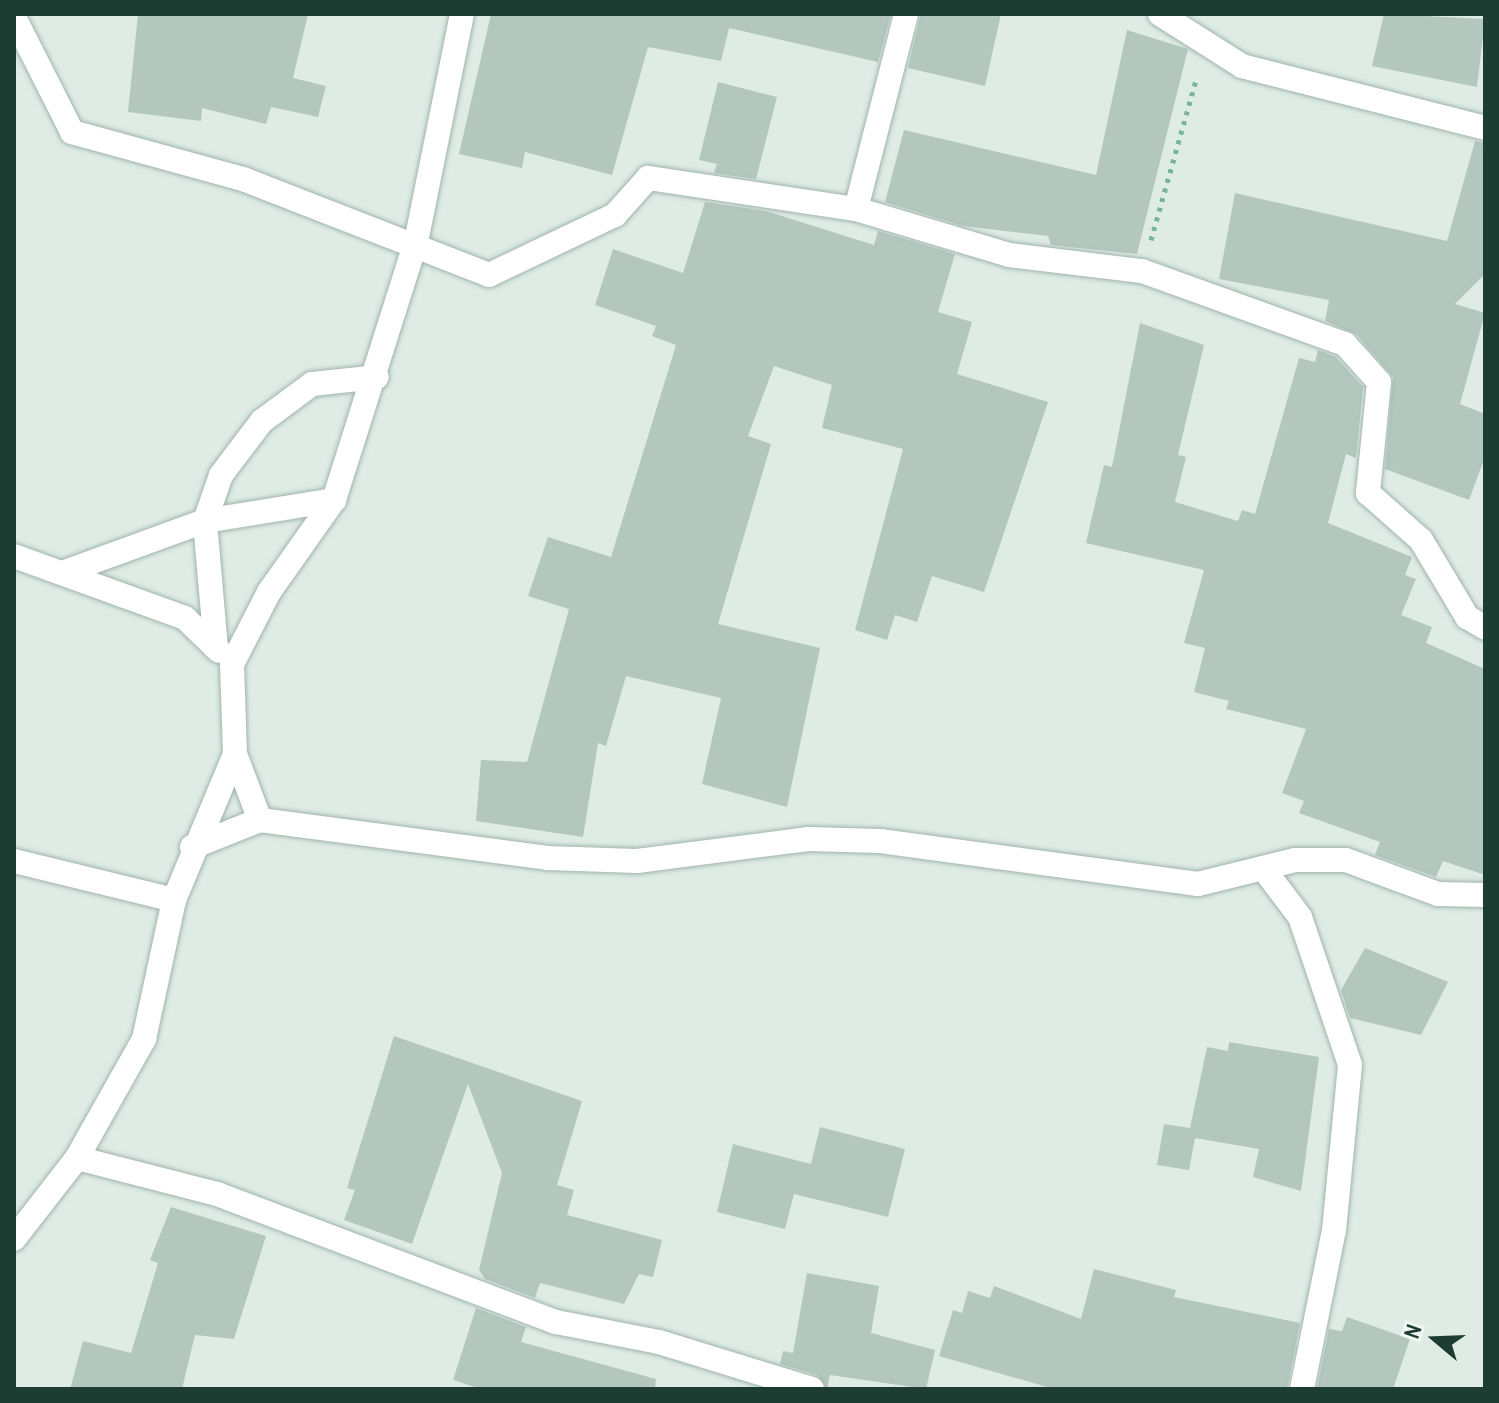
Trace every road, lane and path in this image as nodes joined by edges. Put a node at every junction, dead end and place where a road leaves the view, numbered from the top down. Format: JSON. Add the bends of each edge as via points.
{"nodes":[{"id":1,"x":462,"y":14,"type":"edge"},
{"id":2,"x":906,"y":14,"type":"edge"},
{"id":3,"x":1160,"y":14,"type":"edge"},
{"id":4,"x":14,"y":17,"type":"edge"},
{"id":5,"x":1203,"y":42,"type":"junction"},
{"id":6,"x":1485,"y":128,"type":"edge"},
{"id":7,"x":856,"y":209,"type":"junction"},
{"id":8,"x":416,"y":242,"type":"junction"},
{"id":9,"x":1142,"y":271,"type":"junction"},
{"id":10,"x":377,"y":377,"type":"junction"},
{"id":11,"x":334,"y":500,"type":"junction"},
{"id":12,"x":205,"y":521,"type":"junction"},
{"id":13,"x":14,"y":556,"type":"edge"},
{"id":14,"x":62,"y":573,"type":"junction"},
{"id":15,"x":1485,"y":628,"type":"edge"},
{"id":16,"x":224,"y":656,"type":"junction"},
{"id":17,"x":235,"y":754,"type":"junction"},
{"id":18,"x":260,"y":820,"type":"junction"},
{"id":19,"x":192,"y":847,"type":"junction"},
{"id":20,"x":14,"y":861,"type":"edge"},
{"id":21,"x":1263,"y":868,"type":"junction"},
{"id":22,"x":1485,"y":895,"type":"edge"},
{"id":23,"x":174,"y":900,"type":"junction"},
{"id":24,"x":77,"y":1158,"type":"junction"},
{"id":25,"x":14,"y":1239,"type":"edge"},
{"id":26,"x":812,"y":1389,"type":"edge"},
{"id":27,"x":1302,"y":1389,"type":"edge"}],
"edges":[{"from":1,"to":8,"type":"street"},
{"from":2,"to":7,"type":"street"},
{"from":3,"to":5,"type":"street"},
{"from":4,"to":8,"type":"street","via":[[72,132],[243,179]]},
{"from":5,"to":6,"type":"street","via":[[1242,66]]},
{"from":5,"to":9,"type":"path"},
{"from":7,"to":8,"type":"street","via":[[648,178],[615,215],[489,275]]},
{"from":7,"to":9,"type":"street","via":[[1009,255]]},
{"from":8,"to":10,"type":"street"},
{"from":9,"to":15,"type":"street","via":[[1360,355],[1379,382],[1368,493],[1421,540],[1467,617]]},
{"from":10,"to":11,"type":"street"},
{"from":10,"to":12,"type":"street","via":[[312,384],[262,421],[221,475]]},
{"from":11,"to":12,"type":"street"},
{"from":11,"to":16,"type":"street"},
{"from":12,"to":14,"type":"street"},
{"from":12,"to":16,"type":"street"},
{"from":13,"to":14,"type":"street"},
{"from":14,"to":16,"type":"street","via":[[185,618]]},
{"from":16,"to":17,"type":"street"},
{"from":17,"to":18,"type":"street"},
{"from":17,"to":19,"type":"street"},
{"from":18,"to":19,"type":"street"},
{"from":18,"to":21,"type":"street","via":[[547,858],[637,861],[809,839],[955,848],[1073,871],[1198,884]]},
{"from":19,"to":23,"type":"street"},
{"from":20,"to":23,"type":"street"},
{"from":21,"to":22,"type":"street","via":[[1346,860],[1438,894]]},
{"from":21,"to":27,"type":"street","via":[[1300,917],[1350,1065],[1334,1230]]},
{"from":23,"to":24,"type":"street","via":[[144,1039]]},
{"from":24,"to":25,"type":"street"},
{"from":24,"to":26,"type":"street","via":[[217,1194],[556,1322],[659,1342]]}]}
